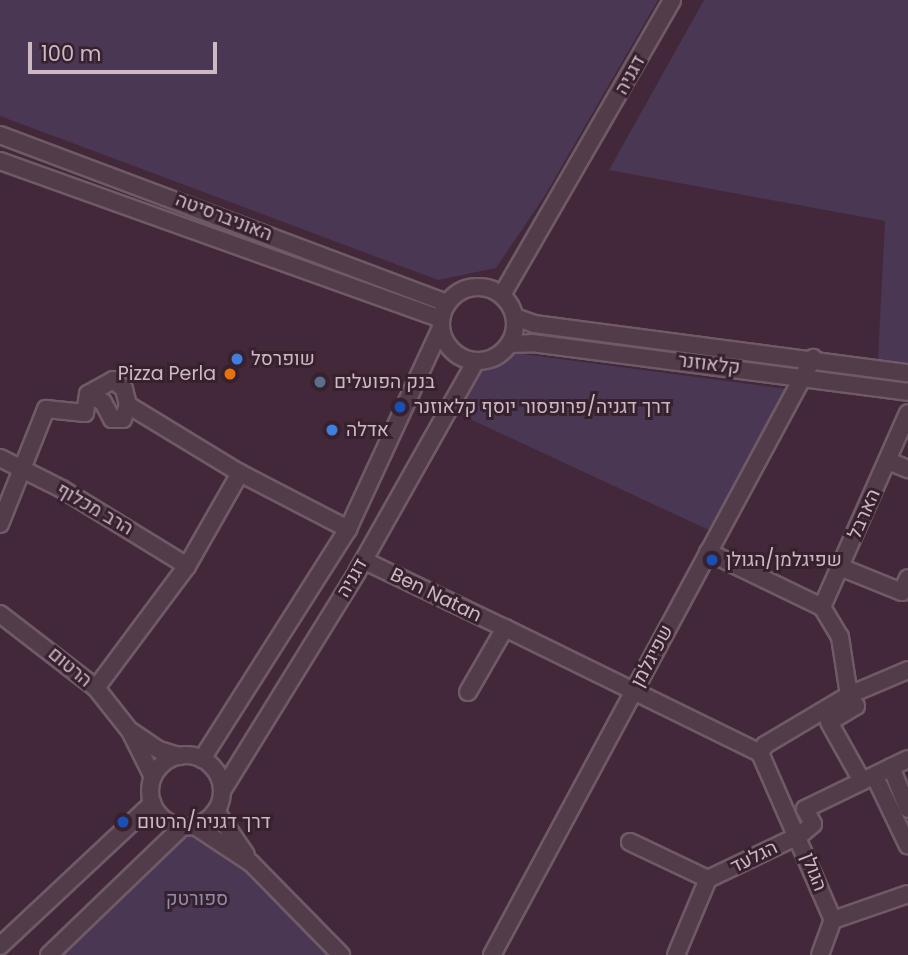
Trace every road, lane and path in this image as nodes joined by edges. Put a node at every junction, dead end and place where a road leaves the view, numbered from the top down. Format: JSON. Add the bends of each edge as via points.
{"nodes":[{"id":1,"x":672,"y":0,"type":"edge"},
{"id":2,"x":0,"y":135,"type":"edge"},
{"id":3,"x":0,"y":161,"type":"edge"},
{"id":4,"x":502,"y":295,"type":"junction"},
{"id":5,"x":443,"y":317,"type":"junction"},
{"id":6,"x":515,"y":317,"type":"junction"},
{"id":7,"x":509,"y":344,"type":"junction"},
{"id":8,"x":813,"y":358,"type":"junction"},
{"id":9,"x":476,"y":361,"type":"junction"},
{"id":10,"x":908,"y":373,"type":"edge"},
{"id":11,"x":803,"y":376,"type":"junction"},
{"id":12,"x":908,"y":392,"type":"edge"},
{"id":13,"x":88,"y":394,"type":"junction"},
{"id":14,"x":128,"y":405,"type":"junction"},
{"id":15,"x":908,"y":414,"type":"edge"},
{"id":16,"x":0,"y":458,"type":"edge"},
{"id":17,"x":888,"y":461,"type":"junction"},
{"id":18,"x":908,"y":469,"type":"edge"},
{"id":19,"x":23,"y":470,"type":"junction"},
{"id":20,"x":240,"y":473,"type":"junction"},
{"id":21,"x":0,"y":524,"type":"edge"},
{"id":22,"x":348,"y":529,"type":"junction"},
{"id":23,"x":708,"y":552,"type":"junction"},
{"id":24,"x":367,"y":562,"type":"dead end"},
{"id":25,"x":187,"y":566,"type":"junction"},
{"id":26,"x":840,"y":567,"type":"junction"},
{"id":27,"x":908,"y":578,"type":"edge"},
{"id":28,"x":822,"y":607,"type":"junction"},
{"id":29,"x":0,"y":614,"type":"edge"},
{"id":30,"x":505,"y":628,"type":"junction"},
{"id":31,"x":908,"y":670,"type":"edge"},
{"id":32,"x":96,"y":688,"type":"junction"},
{"id":33,"x":468,"y":692,"type":"dead end"},
{"id":34,"x":633,"y":692,"type":"junction"},
{"id":35,"x":849,"y":695,"type":"junction"},
{"id":36,"x":130,"y":731,"type":"junction"},
{"id":37,"x":760,"y":753,"type":"junction"},
{"id":38,"x":179,"y":756,"type":"junction"},
{"id":39,"x":202,"y":759,"type":"junction"},
{"id":40,"x":908,"y":759,"type":"edge"},
{"id":41,"x":891,"y":767,"type":"junction"},
{"id":42,"x":153,"y":777,"type":"junction"},
{"id":43,"x":869,"y":779,"type":"junction"},
{"id":44,"x":222,"y":791,"type":"junction"},
{"id":45,"x":153,"y":803,"type":"junction"},
{"id":46,"x":908,"y":809,"type":"edge"},
{"id":47,"x":216,"y":811,"type":"junction"},
{"id":48,"x":189,"y":826,"type":"junction"},
{"id":49,"x":800,"y":835,"type":"junction"},
{"id":50,"x":630,"y":842,"type":"dead end"},
{"id":51,"x":908,"y":846,"type":"edge"},
{"id":52,"x":251,"y":863,"type":"junction"},
{"id":53,"x":708,"y":879,"type":"junction"},
{"id":54,"x":908,"y":894,"type":"edge"},
{"id":55,"x":833,"y":920,"type":"junction"},
{"id":56,"x":0,"y":946,"type":"edge"},
{"id":57,"x":49,"y":955,"type":"edge"},
{"id":58,"x":341,"y":955,"type":"edge"},
{"id":59,"x":492,"y":955,"type":"edge"},
{"id":60,"x":676,"y":955,"type":"edge"},
{"id":61,"x":820,"y":955,"type":"edge"}],
"edges":[{"from":1,"to":4,"type":"street","name":"דגניה"},
{"from":2,"to":5,"type":"street","name":"האוניברסיטה"},
{"from":3,"to":5,"type":"street","name":"האוניברסיטה"},
{"from":4,"to":5,"type":"street","via":[[479,286],[466,288]]},
{"from":4,"to":6,"type":"street"},
{"from":5,"to":9,"type":"street","via":[[453,351]]},
{"from":5,"to":22,"type":"street","name":"דגניה"},
{"from":6,"to":7,"type":"street"},
{"from":6,"to":8,"type":"street","name":"קלאוזנר","via":[[548,326]]},
{"from":7,"to":9,"type":"street","via":[[489,359]]},
{"from":7,"to":11,"type":"street","name":"קלאוזנר"},
{"from":8,"to":10,"type":"street","name":"קלאוזנר"},
{"from":8,"to":11,"type":"street","name":"שפיגלמן"},
{"from":9,"to":44,"type":"street","name":"דגניה","via":[[357,572]]},
{"from":11,"to":12,"type":"street","name":"קלאוזנר"},
{"from":11,"to":23,"type":"street","name":"שפיגלמן"},
{"from":13,"to":14,"type":"street","via":[[113,380],[124,388]]},
{"from":13,"to":14,"type":"street","via":[[103,402],[112,419],[123,419]]},
{"from":13,"to":19,"type":"street","via":[[85,413],[46,409]]},
{"from":14,"to":20,"type":"street"},
{"from":15,"to":17,"type":"street","name":"הארבל"},
{"from":16,"to":19,"type":"street","name":"הרב מכלוף"},
{"from":17,"to":18,"type":"street"},
{"from":17,"to":26,"type":"street","name":"הארבל"},
{"from":19,"to":21,"type":"street"},
{"from":19,"to":25,"type":"street","name":"הרב מכלוף"},
{"from":20,"to":22,"type":"street"},
{"from":20,"to":25,"type":"street"},
{"from":22,"to":39,"type":"street","name":"דגניה"},
{"from":23,"to":28,"type":"street"},
{"from":23,"to":34,"type":"street","name":"שפיגלמן"},
{"from":24,"to":30,"type":"street","name":"Ben Natan"},
{"from":25,"to":32,"type":"street"},
{"from":26,"to":27,"type":"street","via":[[902,592]]},
{"from":26,"to":28,"type":"street","name":"הארבל"},
{"from":28,"to":35,"type":"street","via":[[840,637]]},
{"from":29,"to":32,"type":"street","name":"הרטום"},
{"from":30,"to":33,"type":"street","name":"Ben Natan"},
{"from":30,"to":34,"type":"street","name":"Ben Natan"},
{"from":31,"to":35,"type":"street"},
{"from":32,"to":36,"type":"street","name":"הרטום"},
{"from":34,"to":37,"type":"street"},
{"from":34,"to":59,"type":"street","name":"שפיגלמן"},
{"from":35,"to":37,"type":"street"},
{"from":35,"to":43,"type":"street","via":[[856,706],[829,722]]},
{"from":36,"to":38,"type":"street","name":"הרטום","via":[[159,750]]},
{"from":36,"to":42,"type":"street","name":"הרטום"},
{"from":37,"to":49,"type":"street","name":"הגולן"},
{"from":38,"to":39,"type":"street"},
{"from":38,"to":42,"type":"street","via":[[164,763]]},
{"from":39,"to":44,"type":"street","via":[[220,778]]},
{"from":40,"to":41,"type":"street"},
{"from":41,"to":43,"type":"street"},
{"from":41,"to":46,"type":"street"},
{"from":42,"to":45,"type":"street"},
{"from":43,"to":49,"type":"street","via":[[805,808],[813,824]]},
{"from":43,"to":51,"type":"street"},
{"from":44,"to":47,"type":"street"},
{"from":45,"to":48,"type":"street","via":[[161,816]]},
{"from":45,"to":56,"type":"street"},
{"from":47,"to":48,"type":"street"},
{"from":47,"to":52,"type":"street"},
{"from":48,"to":52,"type":"street"},
{"from":48,"to":57,"type":"street"},
{"from":49,"to":53,"type":"street","name":"הגלעד"},
{"from":49,"to":55,"type":"street","name":"הגולן"},
{"from":50,"to":53,"type":"street","name":"הגלעד"},
{"from":52,"to":58,"type":"street"},
{"from":53,"to":60,"type":"street","name":"הגלעד"},
{"from":54,"to":55,"type":"street"},
{"from":55,"to":61,"type":"street"}]}
